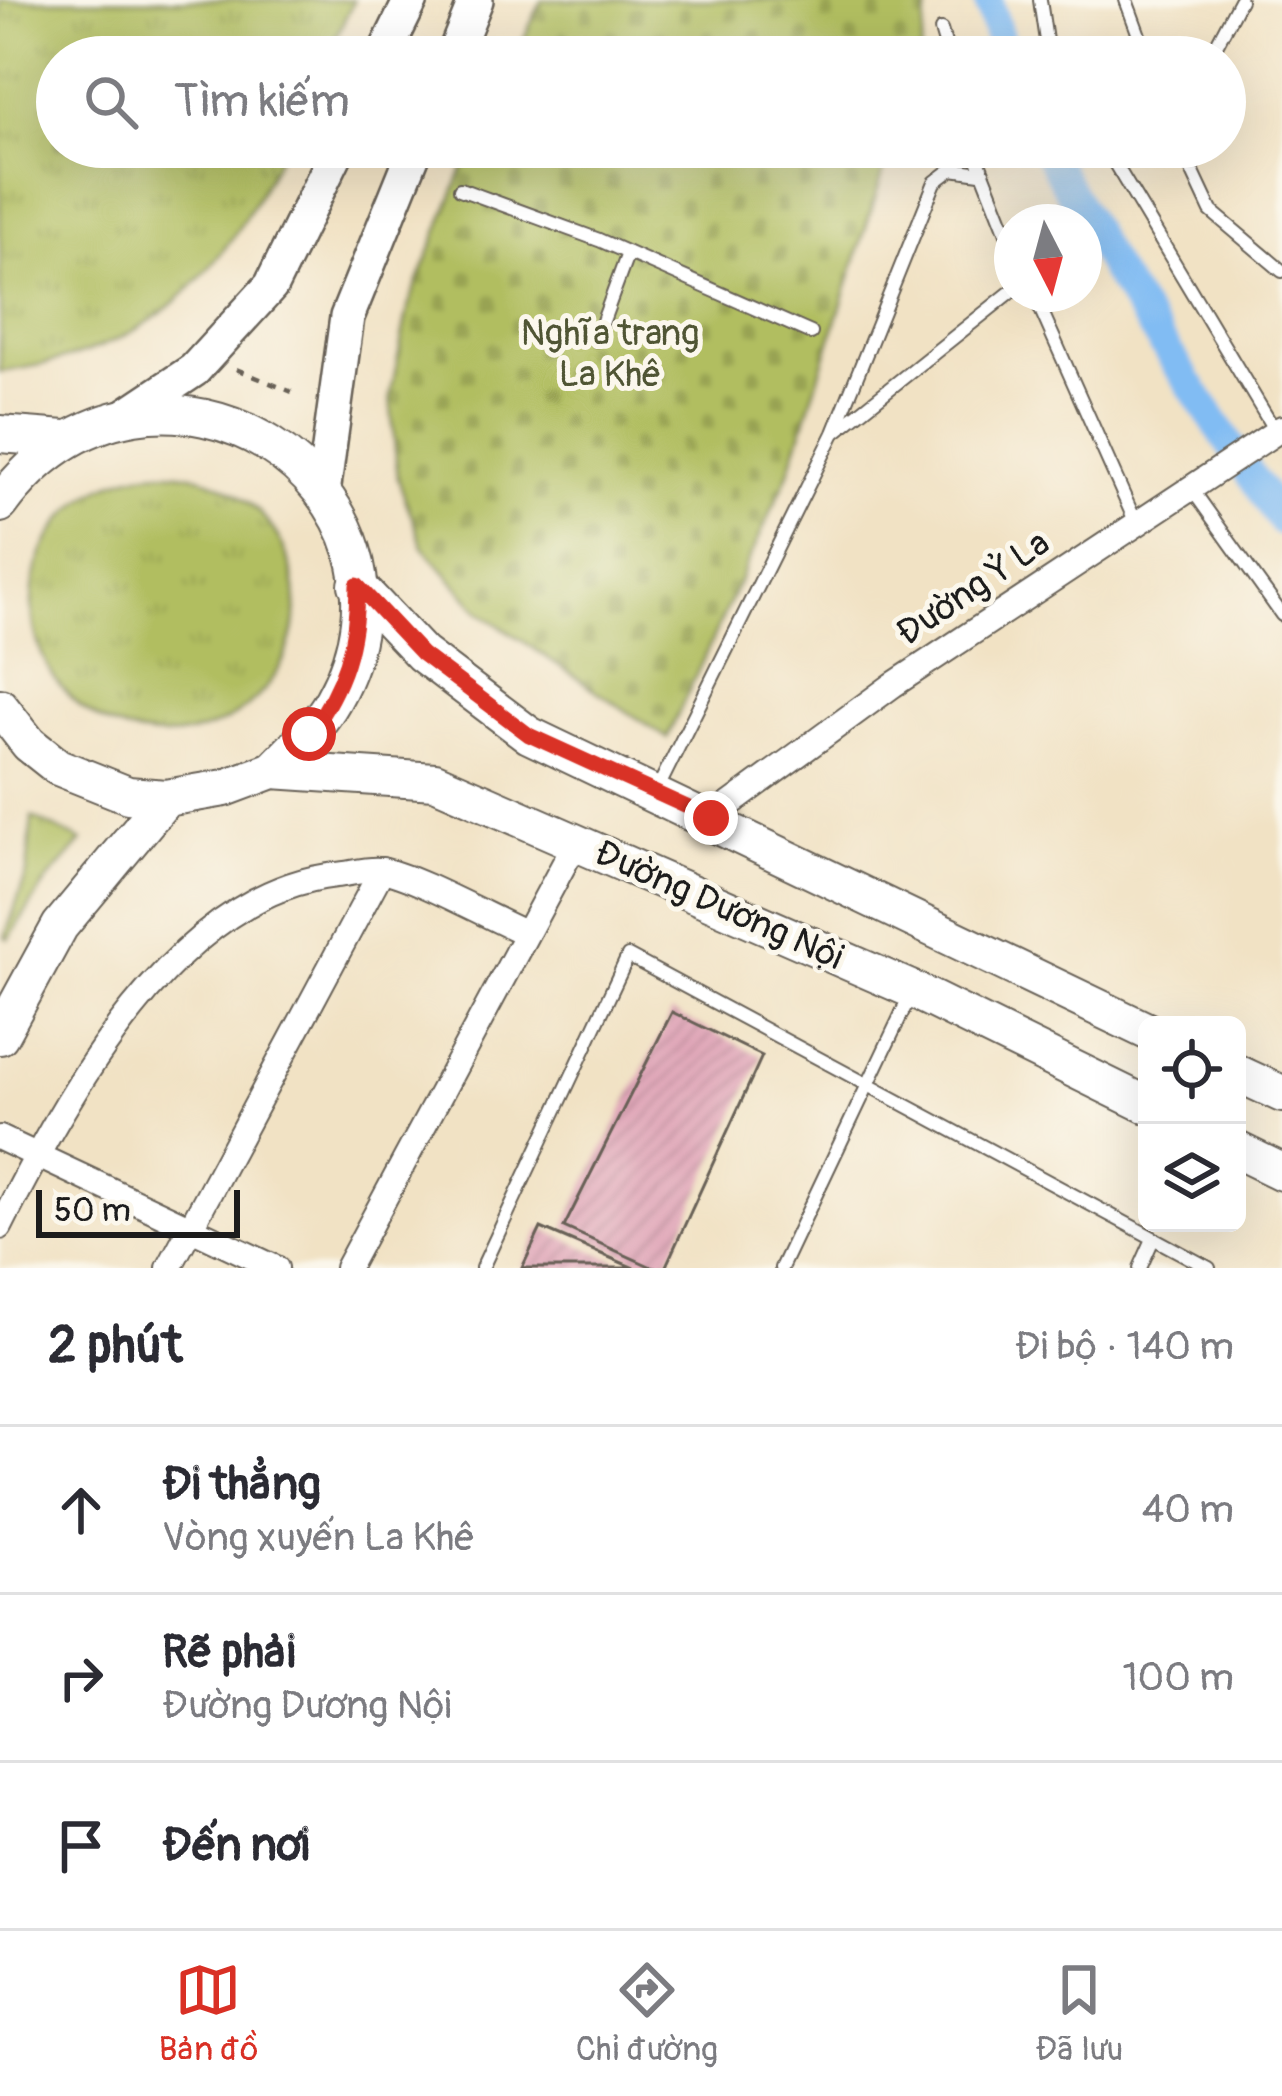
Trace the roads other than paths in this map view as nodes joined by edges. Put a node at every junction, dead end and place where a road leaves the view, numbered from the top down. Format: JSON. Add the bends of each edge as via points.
{"nodes":[{"id":1,"x":411,"y":0,"type":"edge"},
{"id":2,"x":476,"y":0,"type":"edge"},
{"id":3,"x":1040,"y":0,"type":"edge"},
{"id":4,"x":1126,"y":0,"type":"edge"},
{"id":5,"x":1240,"y":0,"type":"edge"},
{"id":6,"x":941,"y":30,"type":"dead end"},
{"id":7,"x":393,"y":36,"type":"edge"},
{"id":8,"x":461,"y":36,"type":"edge"},
{"id":9,"x":943,"y":36,"type":"edge"},
{"id":10,"x":1045,"y":36,"type":"edge"},
{"id":11,"x":1139,"y":36,"type":"edge"},
{"id":12,"x":1221,"y":36,"type":"edge"},
{"id":13,"x":329,"y":168,"type":"edge"},
{"id":14,"x":407,"y":168,"type":"edge"},
{"id":15,"x":979,"y":168,"type":"edge"},
{"id":16,"x":1119,"y":168,"type":"edge"},
{"id":17,"x":1191,"y":168,"type":"edge"},
{"id":18,"x":980,"y":173,"type":"junction"},
{"id":19,"x":460,"y":189,"type":"dead end"},
{"id":20,"x":994,"y":204,"type":"edge"},
{"id":21,"x":628,"y":253,"type":"junction"},
{"id":22,"x":1282,"y":271,"type":"edge"},
{"id":23,"x":994,"y":305,"type":"edge"},
{"id":24,"x":1042,"y":312,"type":"edge"},
{"id":25,"x":812,"y":333,"type":"dead end"},
{"id":26,"x":596,"y":340,"type":"dead end"},
{"id":27,"x":125,"y":416,"type":"junction"},
{"id":28,"x":834,"y":433,"type":"junction"},
{"id":29,"x":1279,"y":433,"type":"edge"},
{"id":30,"x":0,"y":434,"type":"edge"},
{"id":31,"x":65,"y":439,"type":"junction"},
{"id":32,"x":1191,"y":487,"type":"junction"},
{"id":33,"x":323,"y":493,"type":"junction"},
{"id":34,"x":0,"y":504,"type":"edge"},
{"id":35,"x":1136,"y":523,"type":"junction"},
{"id":36,"x":357,"y":585,"type":"junction"},
{"id":37,"x":1282,"y":615,"type":"edge"},
{"id":38,"x":2,"y":711,"type":"edge"},
{"id":39,"x":0,"y":756,"type":"edge"},
{"id":40,"x":273,"y":770,"type":"junction"},
{"id":41,"x":655,"y":794,"type":"junction"},
{"id":42,"x":166,"y":798,"type":"junction"},
{"id":43,"x":711,"y":818,"type":"junction"},
{"id":44,"x":576,"y":842,"type":"junction"},
{"id":45,"x":382,"y":870,"type":"junction"},
{"id":46,"x":525,"y":933,"type":"junction"},
{"id":47,"x":939,"y":933,"type":"junction"},
{"id":48,"x":913,"y":990,"type":"junction"},
{"id":49,"x":1138,"y":1027,"type":"edge"},
{"id":50,"x":0,"y":1036,"type":"edge"},
{"id":51,"x":1246,"y":1077,"type":"edge"},
{"id":52,"x":868,"y":1082,"type":"junction"},
{"id":53,"x":1282,"y":1094,"type":"edge"},
{"id":54,"x":1138,"y":1101,"type":"edge"},
{"id":55,"x":0,"y":1138,"type":"edge"},
{"id":56,"x":37,"y":1153,"type":"junction"},
{"id":57,"x":1246,"y":1154,"type":"edge"},
{"id":58,"x":1282,"y":1172,"type":"edge"},
{"id":59,"x":0,"y":1226,"type":"edge"},
{"id":60,"x":192,"y":1226,"type":"junction"},
{"id":61,"x":1153,"y":1239,"type":"junction"},
{"id":62,"x":169,"y":1268,"type":"edge"},
{"id":63,"x":276,"y":1268,"type":"edge"},
{"id":64,"x":347,"y":1268,"type":"edge"},
{"id":65,"x":482,"y":1268,"type":"edge"},
{"id":66,"x":782,"y":1268,"type":"edge"},
{"id":67,"x":1140,"y":1268,"type":"edge"},
{"id":68,"x":1209,"y":1268,"type":"edge"}],
"edges":[{"from":1,"to":7,"type":"main road"},
{"from":2,"to":8,"type":"main road"},
{"from":3,"to":10,"type":"lane"},
{"from":4,"to":11,"type":"lane"},
{"from":5,"to":12,"type":"lane"},
{"from":6,"to":9,"type":"lane"},
{"from":13,"to":27,"type":"main road","via":[[271,286],[194,370]]},
{"from":14,"to":33,"type":"main road","via":[[347,317]]},
{"from":15,"to":18,"type":"lane"},
{"from":16,"to":29,"type":"lane"},
{"from":17,"to":22,"type":"lane","via":[[1211,211]]},
{"from":18,"to":20,"type":"lane"},
{"from":18,"to":28,"type":"lane","via":[[952,170],[935,182]]},
{"from":19,"to":21,"type":"lane"},
{"from":21,"to":25,"type":"lane"},
{"from":21,"to":26,"type":"lane"},
{"from":23,"to":28,"type":"lane"},
{"from":24,"to":35,"type":"lane"},
{"from":27,"to":31,"type":"main road"},
{"from":27,"to":33,"type":"main road","via":[[163,412],[238,426],[298,464]]},
{"from":28,"to":41,"type":"lane"},
{"from":29,"to":32,"type":"street","name":"Đường Ỷ La"},
{"from":30,"to":31,"type":"main road"},
{"from":31,"to":34,"type":"main road"},
{"from":32,"to":35,"type":"street","name":"Đường Ỷ La"},
{"from":32,"to":37,"type":"lane"},
{"from":33,"to":36,"type":"main road"},
{"from":35,"to":43,"type":"street","name":"Đường Ỷ La"},
{"from":36,"to":40,"type":"main road","via":[[357,625],[333,701]]},
{"from":36,"to":41,"type":"main road","name":"Đường Dương Nội","via":[[422,654],[529,735]]},
{"from":38,"to":39,"type":"main road"},
{"from":38,"to":42,"type":"main road","via":[[75,776],[128,795]]},
{"from":40,"to":42,"type":"main road"},
{"from":40,"to":44,"type":"main road","name":"Đường Dương Nội","via":[[434,781]]},
{"from":41,"to":43,"type":"main road","name":"Đường Dương Nội"},
{"from":42,"to":50,"type":"main road","via":[[60,926]]},
{"from":43,"to":47,"type":"main road","name":"Đường Dương Nội"},
{"from":44,"to":46,"type":"street"},
{"from":44,"to":48,"type":"main road","name":"Đường Dương Nội"},
{"from":45,"to":46,"type":"street"},
{"from":45,"to":56,"type":"street","via":[[248,901],[195,939],[120,1028]]},
{"from":45,"to":60,"type":"street"},
{"from":46,"to":64,"type":"street"},
{"from":47,"to":48,"type":"main road"},
{"from":47,"to":49,"type":"main road","name":"Đường Dương Nội"},
{"from":48,"to":52,"type":"lane"},
{"from":48,"to":54,"type":"main road","name":"Đường Dương Nội"},
{"from":51,"to":53,"type":"main road"},
{"from":52,"to":61,"type":"lane"},
{"from":52,"to":65,"type":"lane","via":[[628,956]]},
{"from":52,"to":66,"type":"lane"},
{"from":55,"to":56,"type":"street"},
{"from":56,"to":59,"type":"street"},
{"from":56,"to":60,"type":"street"},
{"from":57,"to":58,"type":"main road"},
{"from":60,"to":62,"type":"street"},
{"from":60,"to":63,"type":"street"},
{"from":61,"to":67,"type":"lane"},
{"from":61,"to":68,"type":"lane"}]}
